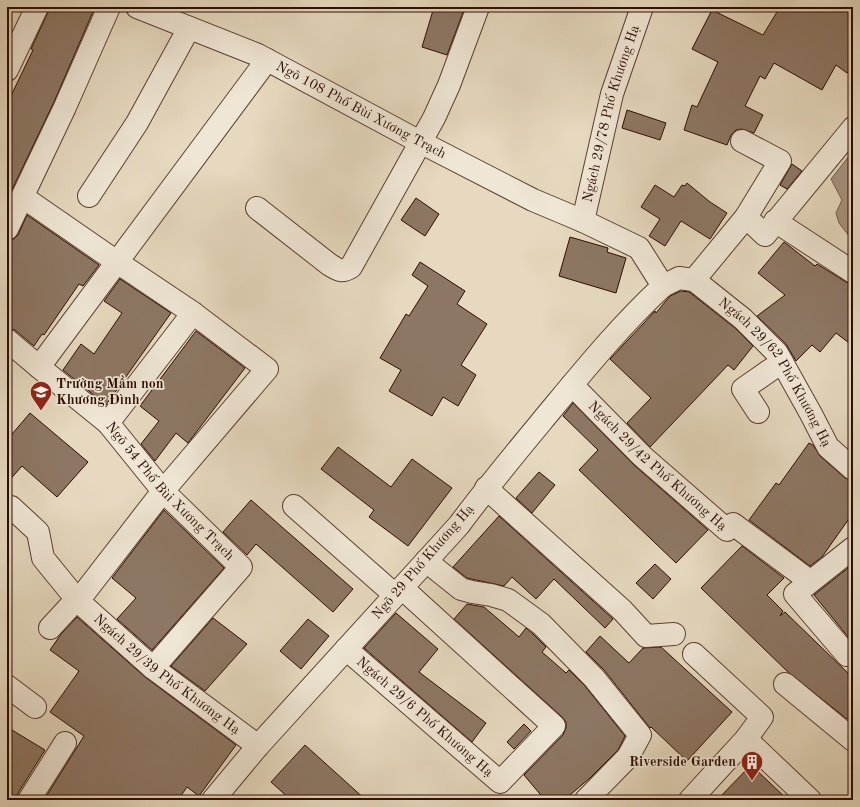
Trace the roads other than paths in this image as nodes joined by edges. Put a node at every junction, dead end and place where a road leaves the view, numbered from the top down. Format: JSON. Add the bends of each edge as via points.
{"nodes":[{"id":1,"x":37,"y":7,"type":"edge"},
{"id":2,"x":109,"y":7,"type":"edge"},
{"id":3,"x":137,"y":7,"type":"edge"},
{"id":4,"x":478,"y":7,"type":"edge"},
{"id":5,"x":642,"y":7,"type":"edge"},
{"id":6,"x":189,"y":28,"type":"junction"},
{"id":7,"x":267,"y":60,"type":"junction"},
{"id":8,"x":7,"y":70,"type":"edge"},
{"id":9,"x":853,"y":128,"type":"edge"},
{"id":10,"x":742,"y":141,"type":"dead end"},
{"id":11,"x":420,"y":142,"type":"junction"},
{"id":12,"x":89,"y":196,"type":"dead end"},
{"id":13,"x":23,"y":197,"type":"junction"},
{"id":14,"x":257,"y":208,"type":"dead end"},
{"id":15,"x":746,"y":217,"type":"junction"},
{"id":16,"x":583,"y":220,"type":"junction"},
{"id":17,"x":775,"y":221,"type":"junction"},
{"id":18,"x":7,"y":229,"type":"edge"},
{"id":19,"x":117,"y":262,"type":"junction"},
{"id":20,"x":853,"y":272,"type":"edge"},
{"id":21,"x":694,"y":280,"type":"junction"},
{"id":22,"x":663,"y":286,"type":"junction"},
{"id":23,"x":193,"y":313,"type":"junction"},
{"id":24,"x":7,"y":340,"type":"edge"},
{"id":25,"x":782,"y":362,"type":"junction"},
{"id":26,"x":39,"y":367,"type":"junction"},
{"id":27,"x":572,"y":385,"type":"junction"},
{"id":28,"x":758,"y":412,"type":"dead end"},
{"id":29,"x":108,"y":423,"type":"junction"},
{"id":30,"x":853,"y":469,"type":"edge"},
{"id":31,"x":486,"y":488,"type":"junction"},
{"id":32,"x":163,"y":491,"type":"junction"},
{"id":33,"x":294,"y":506,"type":"dead end"},
{"id":34,"x":11,"y":507,"type":"dead end"},
{"id":35,"x":853,"y":548,"type":"edge"},
{"id":36,"x":426,"y":561,"type":"junction"},
{"id":37,"x":803,"y":576,"type":"dead end"},
{"id":38,"x":399,"y":591,"type":"junction"},
{"id":39,"x":78,"y":601,"type":"junction"},
{"id":40,"x":50,"y":628,"type":"dead end"},
{"id":41,"x":674,"y":634,"type":"dead end"},
{"id":42,"x":346,"y":649,"type":"junction"},
{"id":43,"x":853,"y":650,"type":"edge"},
{"id":44,"x":694,"y":654,"type":"dead end"},
{"id":45,"x":153,"y":668,"type":"junction"},
{"id":46,"x":785,"y":684,"type":"dead end"},
{"id":47,"x":7,"y":686,"type":"edge"},
{"id":48,"x":35,"y":707,"type":"dead end"},
{"id":49,"x":746,"y":739,"type":"junction"},
{"id":50,"x":853,"y":740,"type":"edge"},
{"id":51,"x":65,"y":743,"type":"dead end"},
{"id":52,"x":258,"y":746,"type":"junction"},
{"id":53,"x":29,"y":800,"type":"edge"},
{"id":54,"x":213,"y":800,"type":"edge"},
{"id":55,"x":586,"y":800,"type":"edge"},
{"id":56,"x":690,"y":800,"type":"edge"},
{"id":57,"x":810,"y":800,"type":"edge"}],
"edges":[{"from":1,"to":8,"type":"street"},
{"from":2,"to":13,"type":"street"},
{"from":3,"to":6,"type":"street","name":"Ngõ 108 Phố Bùi Xương Trạch"},
{"from":4,"to":11,"type":"street","via":[[449,85]]},
{"from":5,"to":16,"type":"street","name":"Ngách 29/78 Phố Khương Hạ","via":[[612,94]]},
{"from":6,"to":7,"type":"street","name":"Ngõ 108 Phố Bùi Xương Trạch"},
{"from":6,"to":12,"type":"street","via":[[137,124]]},
{"from":7,"to":11,"type":"street","name":"Ngõ 108 Phố Bùi Xương Trạch"},
{"from":7,"to":19,"type":"street"},
{"from":9,"to":17,"type":"street"},
{"from":10,"to":15,"type":"street","via":[[780,161]]},
{"from":11,"to":14,"type":"street","via":[[351,267],[345,270],[330,265]]},
{"from":11,"to":16,"type":"street","name":"Ngõ 108 Phố Bùi Xương Trạch","via":[[533,200]]},
{"from":13,"to":18,"type":"street"},
{"from":13,"to":19,"type":"street"},
{"from":15,"to":17,"type":"street","via":[[765,235]]},
{"from":15,"to":21,"type":"street"},
{"from":16,"to":22,"type":"street","via":[[639,248]]},
{"from":17,"to":20,"type":"street"},
{"from":19,"to":23,"type":"street"},
{"from":19,"to":26,"type":"street"},
{"from":21,"to":22,"type":"street","name":"Ngõ 29 Phố Khương Hạ","via":[[679,278]]},
{"from":21,"to":25,"type":"street","name":"Ngách 29/62 Phố Khương Hạ","via":[[743,319],[777,353]]},
{"from":22,"to":27,"type":"street","name":"Ngõ 29 Phố Khương Hạ","via":[[637,310]]},
{"from":23,"to":29,"type":"street"},
{"from":23,"to":32,"type":"street","via":[[267,369]]},
{"from":24,"to":26,"type":"street","name":"Ngõ 54 Phố Bùi Xương Trạch"},
{"from":25,"to":28,"type":"street","via":[[743,389]]},
{"from":25,"to":30,"type":"street","name":"Ngách 29/62 Phố Khương Hạ","via":[[828,448]]},
{"from":26,"to":29,"type":"street","name":"Ngõ 54 Phố Bùi Xương Trạch"},
{"from":27,"to":31,"type":"street","name":"Ngõ 29 Phố Khương Hạ"},
{"from":27,"to":37,"type":"street","name":"Ngách 29/42 Phố Khương Hạ","via":[[642,456],[727,530],[733,524]]},
{"from":29,"to":32,"type":"street","name":"Ngõ 54 Phố Bùi Xương Trạch"},
{"from":31,"to":36,"type":"street","name":"Ngõ 29 Phố Khương Hạ","via":[[459,525]]},
{"from":31,"to":41,"type":"street","via":[[622,610],[646,636]]},
{"from":32,"to":39,"type":"street"},
{"from":32,"to":45,"type":"street","name":"Ngõ 54 Phố Bùi Xương Trạch","via":[[241,567]]},
{"from":33,"to":38,"type":"street"},
{"from":34,"to":39,"type":"street","name":"Ngách 29/39 Phố Khương Hạ","via":[[38,532],[43,558]]},
{"from":35,"to":43,"type":"street","via":[[794,594],[847,655]]},
{"from":36,"to":38,"type":"street","name":"Ngõ 29 Phố Khương Hạ"},
{"from":36,"to":55,"type":"street","via":[[461,589],[508,600],[541,624],[594,678],[640,735],[628,757]]},
{"from":38,"to":42,"type":"street","name":"Ngõ 29 Phố Khương Hạ"},
{"from":38,"to":42,"type":"street","name":"Ngách 29/6 Phố Khương Hạ","via":[[554,726],[500,782]]},
{"from":39,"to":40,"type":"street","via":[[74,602]]},
{"from":39,"to":45,"type":"street","name":"Ngách 29/39 Phố Khương Hạ"},
{"from":42,"to":52,"type":"street","name":"Ngõ 29 Phố Khương Hạ"},
{"from":44,"to":49,"type":"street","via":[[762,717]]},
{"from":45,"to":52,"type":"street","name":"Ngách 29/39 Phố Khương Hạ"},
{"from":46,"to":50,"type":"street"},
{"from":47,"to":48,"type":"street"},
{"from":49,"to":56,"type":"street"},
{"from":49,"to":57,"type":"street"},
{"from":51,"to":53,"type":"street"},
{"from":52,"to":54,"type":"street","name":"Ngõ 29 Phố Khương Hạ"}]}
